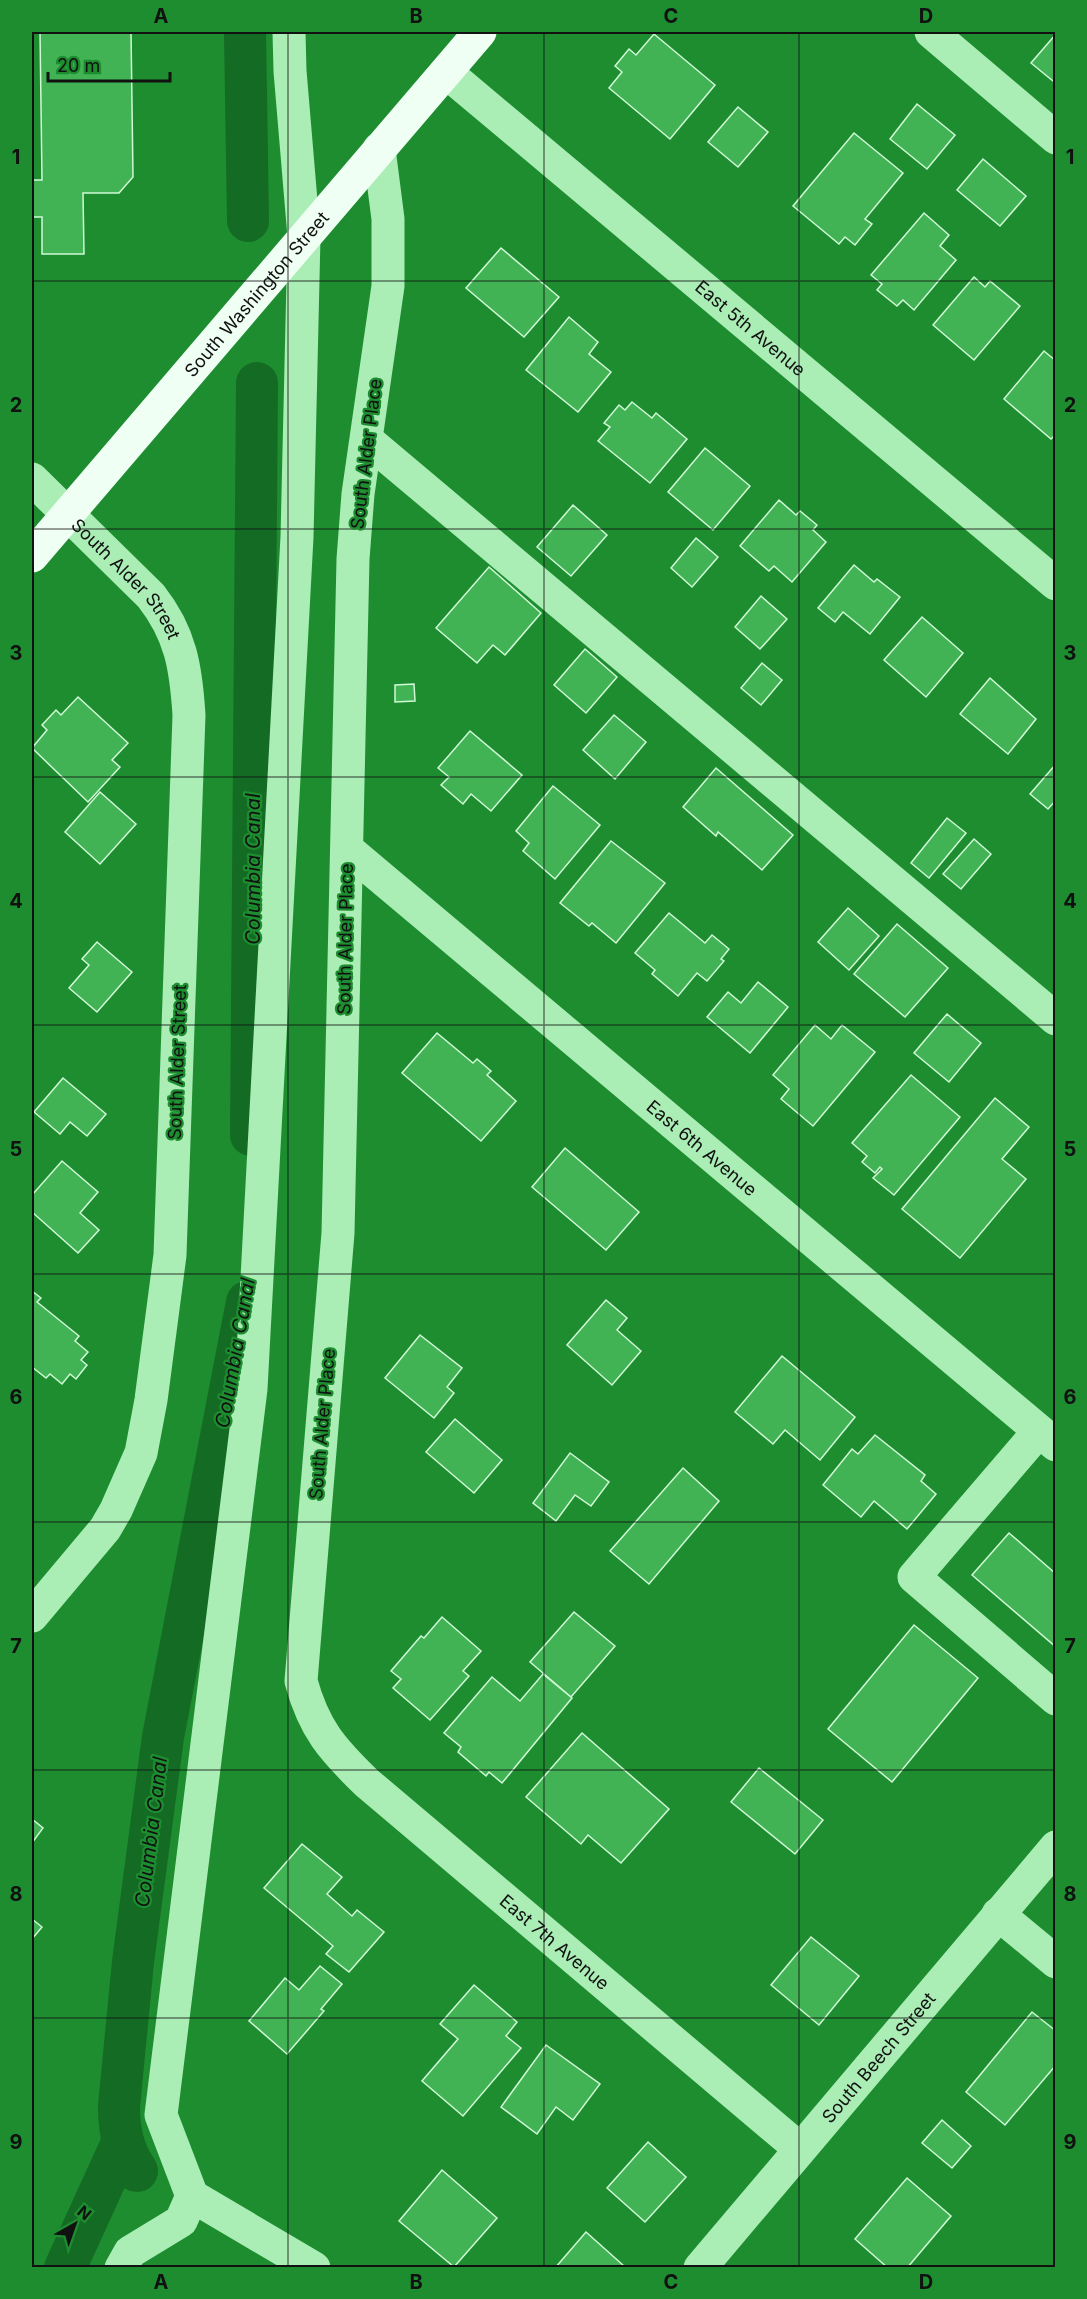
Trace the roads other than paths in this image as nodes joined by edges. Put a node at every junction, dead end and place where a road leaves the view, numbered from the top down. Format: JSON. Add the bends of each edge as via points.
{"nodes":[{"id":1,"x":289,"y":32,"type":"edge"},
{"id":2,"x":480,"y":32,"type":"edge"},
{"id":3,"x":932,"y":32,"type":"edge"},
{"id":4,"x":446,"y":72,"type":"junction"},
{"id":5,"x":1056,"y":138,"type":"edge"},
{"id":6,"x":379,"y":149,"type":"junction"},
{"id":7,"x":304,"y":237,"type":"junction"},
{"id":8,"x":367,"y":440,"type":"junction"},
{"id":9,"x":32,"y":479,"type":"edge"},
{"id":10,"x":68,"y":513,"type":"junction"},
{"id":11,"x":32,"y":556,"type":"edge"},
{"id":12,"x":1056,"y":584,"type":"edge"},
{"id":13,"x":347,"y":849,"type":"junction"},
{"id":14,"x":1056,"y":1018,"type":"edge"},
{"id":15,"x":1047,"y":1438,"type":"edge"},
{"id":16,"x":32,"y":1616,"type":"edge"},
{"id":17,"x":1056,"y":1699,"type":"edge"},
{"id":18,"x":318,"y":1728,"type":"joint"},
{"id":19,"x":1056,"y":1846,"type":"edge"},
{"id":20,"x":998,"y":1914,"type":"junction"},
{"id":21,"x":1056,"y":1962,"type":"edge"},
{"id":22,"x":800,"y":2149,"type":"junction"},
{"id":23,"x":192,"y":2196,"type":"junction"},
{"id":24,"x":121,"y":2268,"type":"edge"},
{"id":25,"x":314,"y":2268,"type":"edge"},
{"id":26,"x":700,"y":2268,"type":"edge"}],
"edges":[{"from":1,"to":7,"type":"street"},
{"from":2,"to":4,"type":"main road","name":"South Washington Street"},
{"from":3,"to":5,"type":"street"},
{"from":4,"to":6,"type":"main road","name":"South Washington Street"},
{"from":4,"to":12,"type":"street","name":"East 5th Avenue"},
{"from":6,"to":7,"type":"main road","name":"South Washington Street"},
{"from":6,"to":8,"type":"street","name":"South Alder Place","via":[[388,219],[388,286]]},
{"from":7,"to":10,"type":"main road","name":"South Washington Street"},
{"from":7,"to":23,"type":"street","via":[[297,537],[251,1389],[161,2115]]},
{"from":8,"to":13,"type":"street","name":"South Alder Place","via":[[353,559]]},
{"from":8,"to":14,"type":"street"},
{"from":9,"to":10,"type":"street","name":"South Alder Street"},
{"from":10,"to":11,"type":"main road","name":"South Washington Street"},
{"from":10,"to":16,"type":"street","name":"South Alder Street","via":[[166,615],[186,676],[188,739],[170,1255],[151,1400],[141,1453],[117,1510]]},
{"from":13,"to":15,"type":"street","name":"East 6th Avenue"},
{"from":13,"to":18,"type":"street","name":"South Alder Place","via":[[338,1233],[301,1681]]},
{"from":15,"to":17,"type":"street","via":[[914,1577]]},
{"from":18,"to":22,"type":"street","name":"East 7th Avenue","via":[[338,1755],[367,1783]]},
{"from":19,"to":20,"type":"street","name":"South Beech Street"},
{"from":20,"to":21,"type":"street"},
{"from":20,"to":22,"type":"street","name":"South Beech Street"},
{"from":22,"to":26,"type":"street","name":"South Beech Street"},
{"from":23,"to":24,"type":"street","via":[[181,2221],[130,2252]]},
{"from":23,"to":25,"type":"street"}]}
